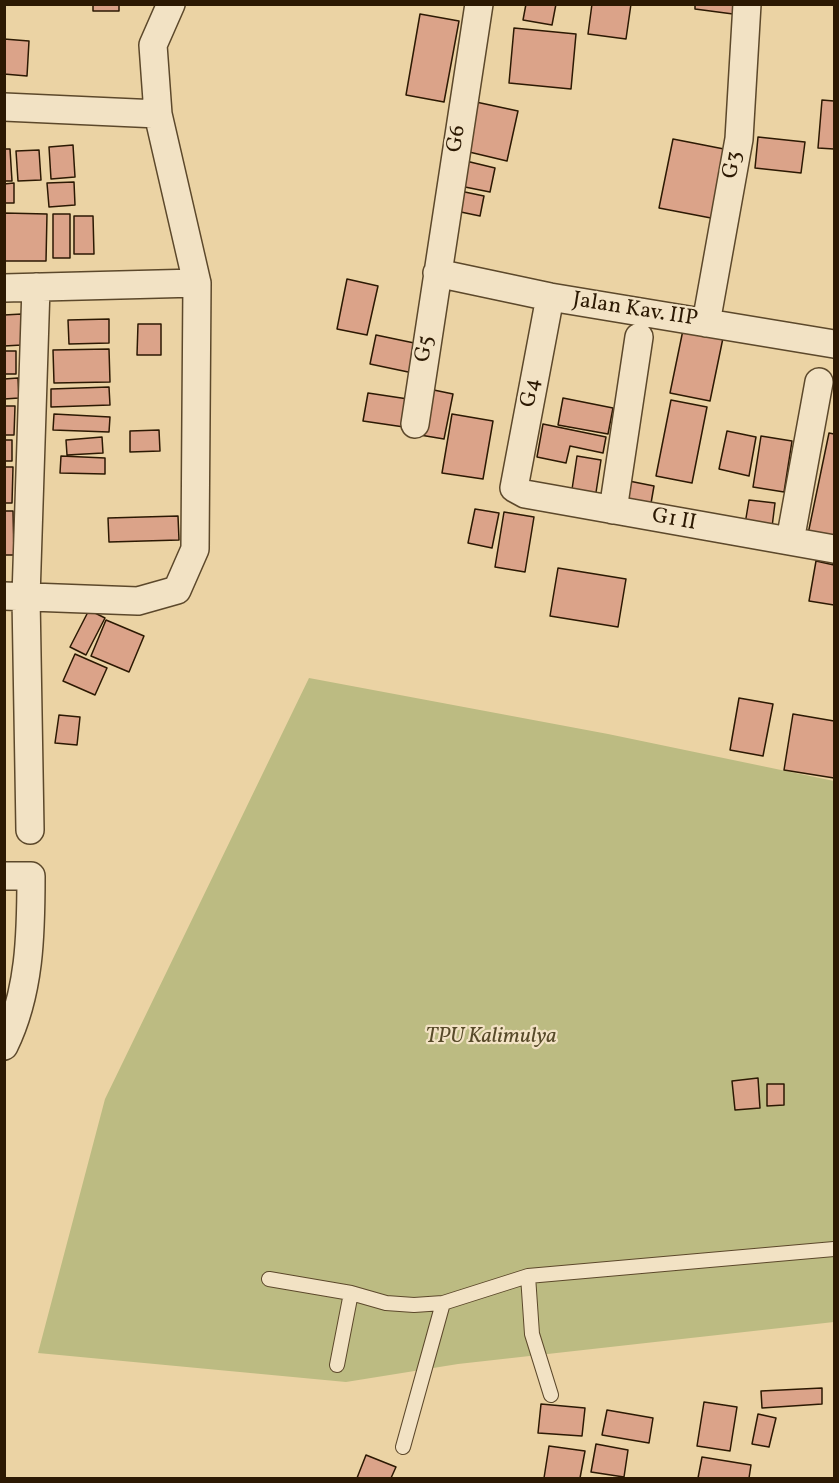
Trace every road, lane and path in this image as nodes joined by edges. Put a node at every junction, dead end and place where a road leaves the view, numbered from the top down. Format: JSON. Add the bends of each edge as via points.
{"nodes":[{"id":1,"x":171,"y":4,"type":"edge"},
{"id":2,"x":479,"y":4,"type":"edge"},
{"id":3,"x":747,"y":4,"type":"edge"},
{"id":4,"x":4,"y":107,"type":"edge"},
{"id":5,"x":159,"y":114,"type":"junction"},
{"id":6,"x":437,"y":273,"type":"junction"},
{"id":7,"x":197,"y":283,"type":"junction"},
{"id":8,"x":36,"y":286,"type":"junction"},
{"id":9,"x":4,"y":288,"type":"edge"},
{"id":10,"x":550,"y":297,"type":"junction"},
{"id":11,"x":706,"y":323,"type":"junction"},
{"id":12,"x":639,"y":337,"type":"dead end"},
{"id":13,"x":834,"y":344,"type":"edge"},
{"id":14,"x":819,"y":382,"type":"dead end"},
{"id":15,"x":415,"y":424,"type":"dead end"},
{"id":16,"x":514,"y":488,"type":"joint"},
{"id":17,"x":613,"y":510,"type":"junction"},
{"id":18,"x":790,"y":541,"type":"junction"},
{"id":19,"x":834,"y":549,"type":"edge"},
{"id":20,"x":15,"y":596,"type":"edge"},
{"id":21,"x":30,"y":830,"type":"dead end"},
{"id":22,"x":4,"y":876,"type":"edge"},
{"id":23,"x":11,"y":1018,"type":"edge"},
{"id":24,"x":4,"y":1046,"type":"edge"},
{"id":25,"x":834,"y":1249,"type":"edge"},
{"id":26,"x":528,"y":1276,"type":"junction"},
{"id":27,"x":269,"y":1279,"type":"dead end"},
{"id":28,"x":351,"y":1293,"type":"junction"},
{"id":29,"x":443,"y":1303,"type":"junction"},
{"id":30,"x":337,"y":1365,"type":"dead end"},
{"id":31,"x":551,"y":1395,"type":"dead end"},
{"id":32,"x":403,"y":1447,"type":"dead end"}],
"edges":[{"from":1,"to":5,"type":"street","via":[[153,45]]},
{"from":2,"to":6,"type":"street","name":"G6"},
{"from":3,"to":11,"type":"street","name":"G3","via":[[739,139]]},
{"from":4,"to":5,"type":"street"},
{"from":5,"to":7,"type":"street"},
{"from":6,"to":10,"type":"street","name":"Jalan Kav. IIP"},
{"from":6,"to":15,"type":"street","name":"G5"},
{"from":7,"to":8,"type":"street"},
{"from":7,"to":20,"type":"street","via":[[195,549],[177,590],[138,602]]},
{"from":8,"to":9,"type":"street"},
{"from":8,"to":20,"type":"street"},
{"from":10,"to":11,"type":"street","name":"Jalan Kav. IIP"},
{"from":10,"to":16,"type":"street","name":"G4"},
{"from":11,"to":13,"type":"street","name":"Jalan Kav. IIP"},
{"from":12,"to":17,"type":"street"},
{"from":14,"to":18,"type":"street"},
{"from":16,"to":17,"type":"street","name":"G1 II","via":[[525,494]]},
{"from":17,"to":18,"type":"street","name":"G1 II"},
{"from":18,"to":19,"type":"street","name":"G1 II"},
{"from":20,"to":21,"type":"street"},
{"from":22,"to":23,"type":"street","via":[[31,876],[31,939]]},
{"from":23,"to":24,"type":"street"},
{"from":25,"to":26,"type":"lane"},
{"from":26,"to":29,"type":"lane"},
{"from":26,"to":31,"type":"lane","via":[[532,1334]]},
{"from":27,"to":28,"type":"lane"},
{"from":28,"to":29,"type":"lane","via":[[386,1304]]},
{"from":28,"to":30,"type":"lane"},
{"from":29,"to":32,"type":"lane"}]}
